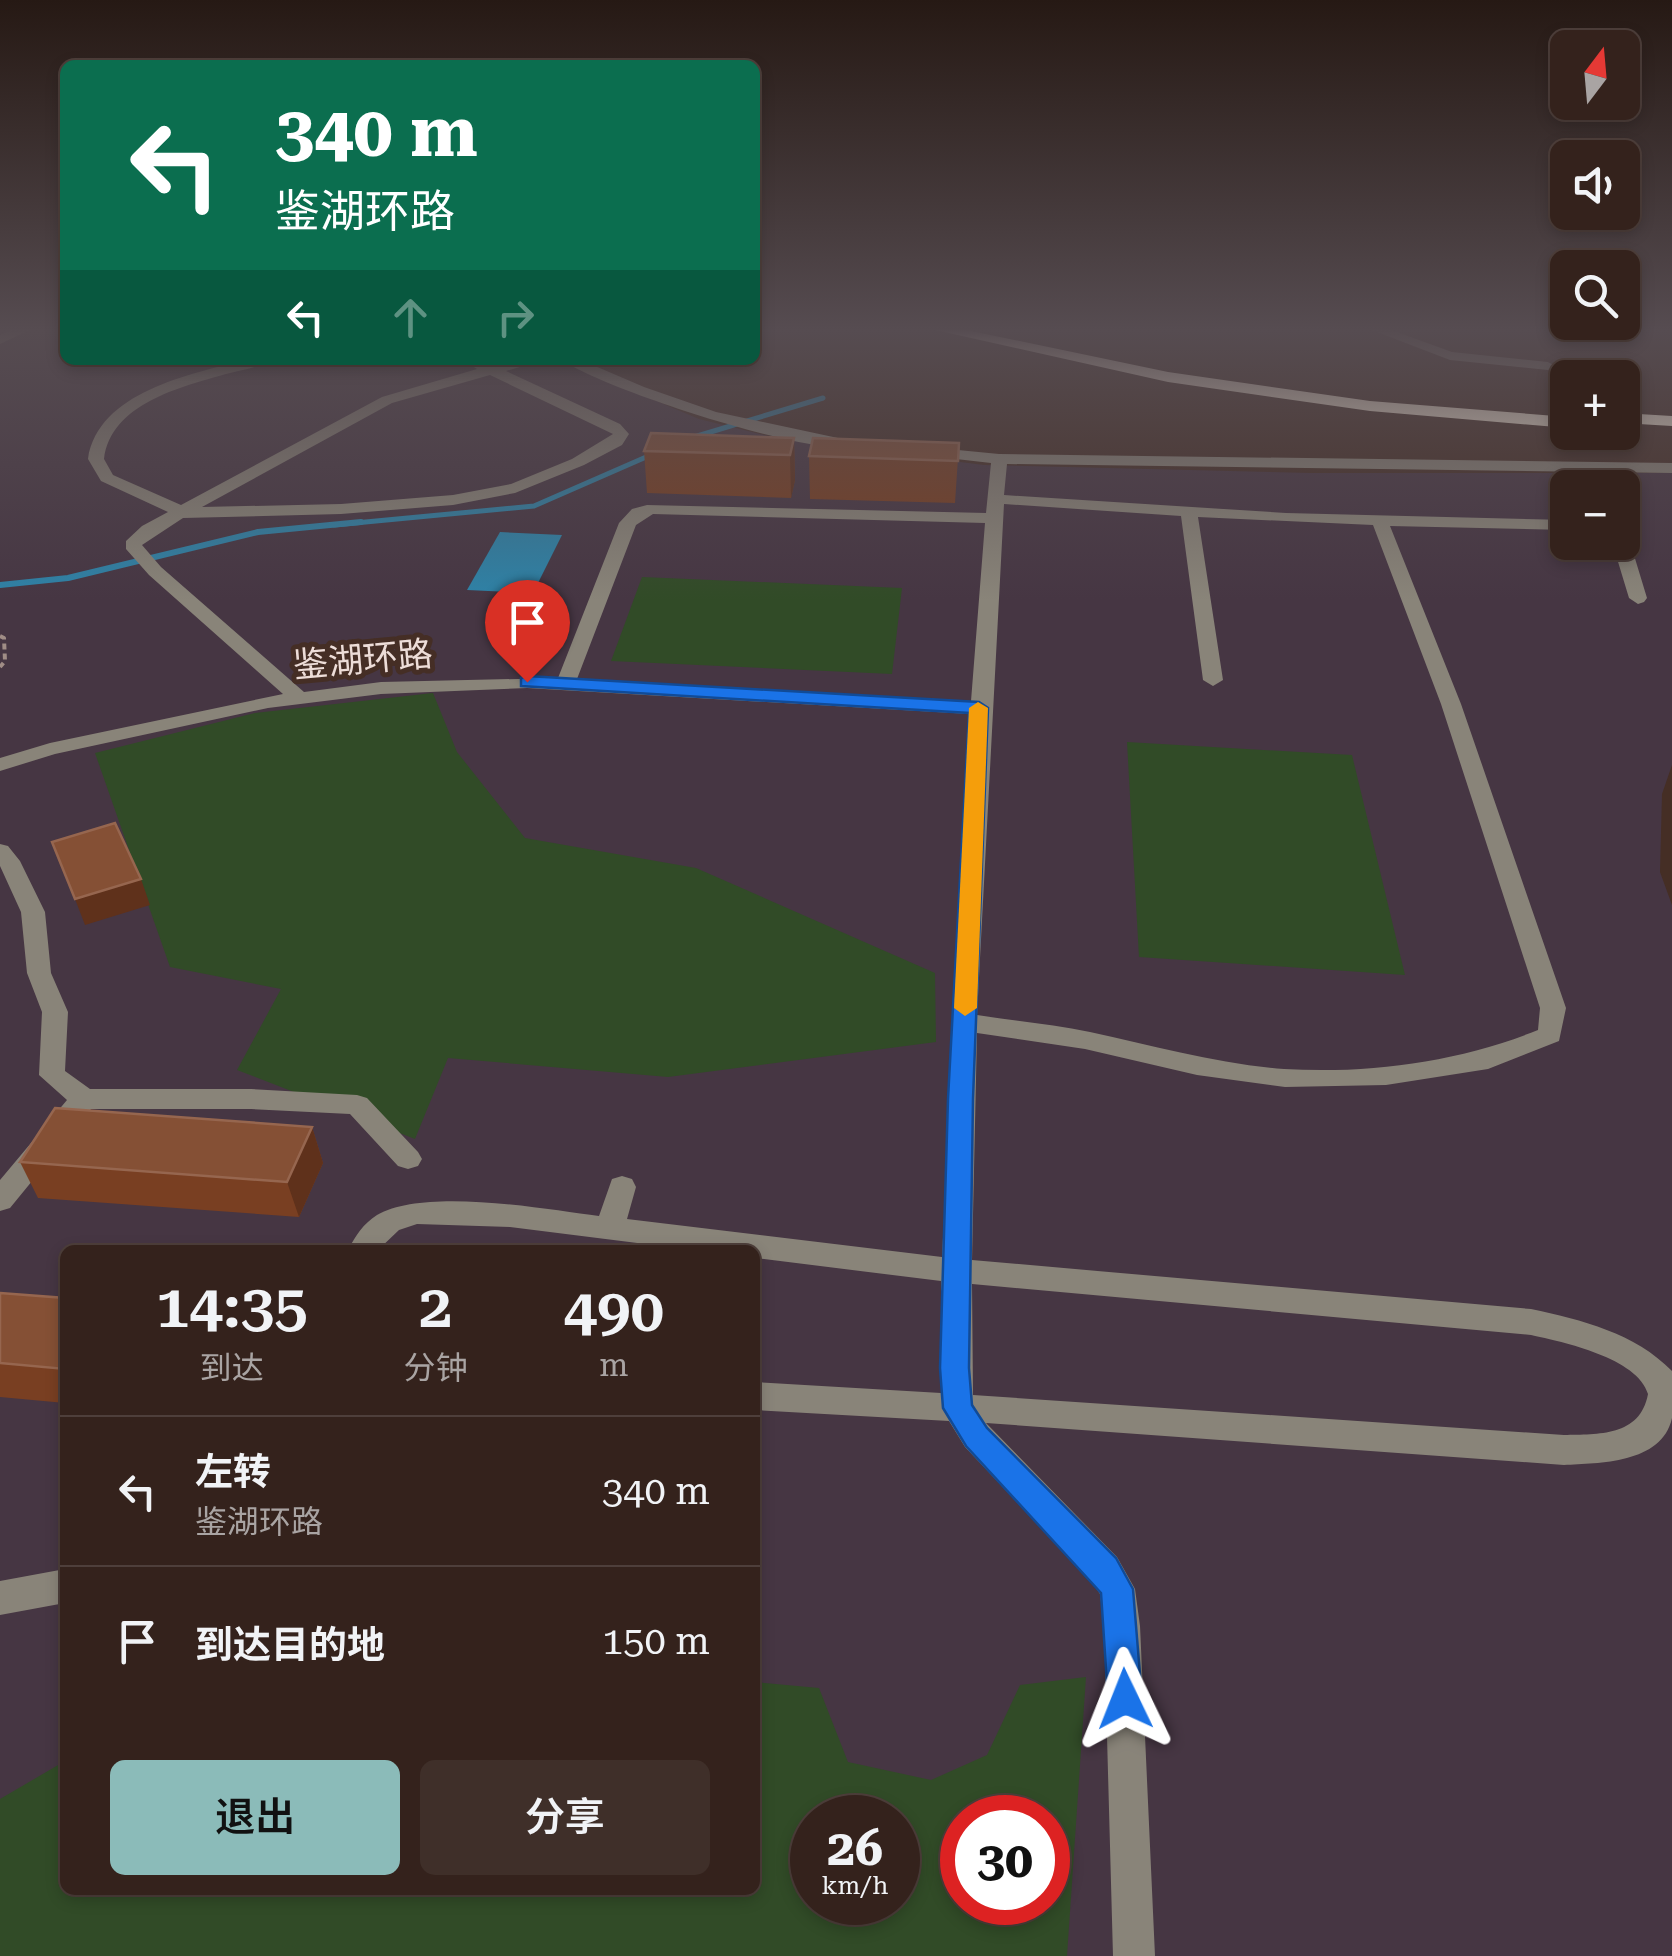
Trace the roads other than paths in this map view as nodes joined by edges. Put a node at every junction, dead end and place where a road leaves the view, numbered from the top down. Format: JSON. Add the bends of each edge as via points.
{"nodes":[{"id":1,"x":118,"y":418,"type":"edge"},
{"id":2,"x":353,"y":418,"type":"edge"},
{"id":3,"x":598,"y":418,"type":"edge"},
{"id":4,"x":728,"y":418,"type":"edge"},
{"id":5,"x":1513,"y":418,"type":"edge"},
{"id":6,"x":1640,"y":419,"type":"edge"},
{"id":7,"x":1550,"y":421,"type":"edge"},
{"id":8,"x":1672,"y":421,"type":"edge"},
{"id":9,"x":1640,"y":427,"type":"edge"},
{"id":10,"x":1672,"y":430,"type":"edge"},
{"id":11,"x":884,"y":447,"type":"edge"},
{"id":12,"x":903,"y":449,"type":"edge"},
{"id":13,"x":999,"y":459,"type":"junction"},
{"id":14,"x":1672,"y":468,"type":"edge"},
{"id":15,"x":995,"y":508,"type":"junction"},
{"id":16,"x":1189,"y":510,"type":"junction"},
{"id":17,"x":184,"y":513,"type":"junction"},
{"id":18,"x":1379,"y":520,"type":"junction"},
{"id":19,"x":1550,"y":525,"type":"edge"},
{"id":20,"x":1626,"y":560,"type":"edge"},
{"id":21,"x":1638,"y":598,"type":"dead end"},
{"id":22,"x":1213,"y":680,"type":"dead end"},
{"id":23,"x":565,"y":684,"type":"junction"},
{"id":24,"x":299,"y":698,"type":"junction"},
{"id":25,"x":979,"y":708,"type":"junction"},
{"id":26,"x":0,"y":765,"type":"edge"},
{"id":27,"x":0,"y":851,"type":"edge"},
{"id":28,"x":964,"y":1022,"type":"junction"},
{"id":29,"x":84,"y":1099,"type":"junction"},
{"id":30,"x":408,"y":1159,"type":"dead end"},
{"id":31,"x":622,"y":1188,"type":"dead end"},
{"id":32,"x":0,"y":1200,"type":"edge"},
{"id":33,"x":610,"y":1228,"type":"junction"},
{"id":34,"x":366,"y":1245,"type":"edge"},
{"id":35,"x":699,"y":1245,"type":"edge"},
{"id":36,"x":760,"y":1251,"type":"edge"},
{"id":37,"x":956,"y":1271,"type":"junction"},
{"id":38,"x":760,"y":1396,"type":"edge"},
{"id":39,"x":1670,"y":1396,"type":"edge"},
{"id":40,"x":958,"y":1408,"type":"junction"},
{"id":41,"x":60,"y":1587,"type":"edge"},
{"id":42,"x":0,"y":1598,"type":"edge"},
{"id":43,"x":1134,"y":1956,"type":"edge"}],
"edges":[{"from":1,"to":17,"type":"street","via":[[102,434],[96,459],[108,478]]},
{"from":2,"to":17,"type":"street"},
{"from":3,"to":17,"type":"street","via":[[616,427],[616,442],[515,488],[341,509]]},
{"from":4,"to":11,"type":"street"},
{"from":5,"to":7,"type":"highway"},
{"from":6,"to":8,"type":"highway"},
{"from":9,"to":10,"type":"highway"},
{"from":12,"to":13,"type":"street"},
{"from":13,"to":14,"type":"street"},
{"from":13,"to":15,"type":"street"},
{"from":15,"to":16,"type":"street"},
{"from":15,"to":23,"type":"street","via":[[638,512]]},
{"from":15,"to":25,"type":"street"},
{"from":16,"to":18,"type":"street"},
{"from":16,"to":22,"type":"street"},
{"from":17,"to":24,"type":"street","via":[[132,544]]},
{"from":18,"to":19,"type":"street"},
{"from":18,"to":28,"type":"street","via":[[1451,704],[1553,1008],[1550,1035],[1488,1060],[1386,1076],[1285,1078]]},
{"from":20,"to":21,"type":"street"},
{"from":23,"to":24,"type":"street","name":"鉴湖环路","via":[[381,688]]},
{"from":23,"to":25,"type":"street","name":"鉴湖环路"},
{"from":24,"to":26,"type":"street","name":"鉴湖环路"},
{"from":25,"to":28,"type":"street"},
{"from":27,"to":29,"type":"street","via":[[33,912],[39,973],[55,1012],[52,1075]]},
{"from":28,"to":37,"type":"street"},
{"from":29,"to":30,"type":"street","via":[[357,1105]]},
{"from":29,"to":32,"type":"street"},
{"from":31,"to":33,"type":"street"},
{"from":33,"to":34,"type":"street","via":[[417,1213],[389,1222]]},
{"from":33,"to":35,"type":"street"},
{"from":36,"to":37,"type":"street"},
{"from":37,"to":39,"type":"street","via":[[1532,1322],[1618,1348]]},
{"from":37,"to":40,"type":"street"},
{"from":38,"to":40,"type":"street"},
{"from":39,"to":40,"type":"street","via":[[1668,1410],[1650,1431],[1613,1448],[1580,1449]]},
{"from":40,"to":43,"type":"street","via":[[976,1437],[1117,1589]]},
{"from":41,"to":42,"type":"street"}]}
